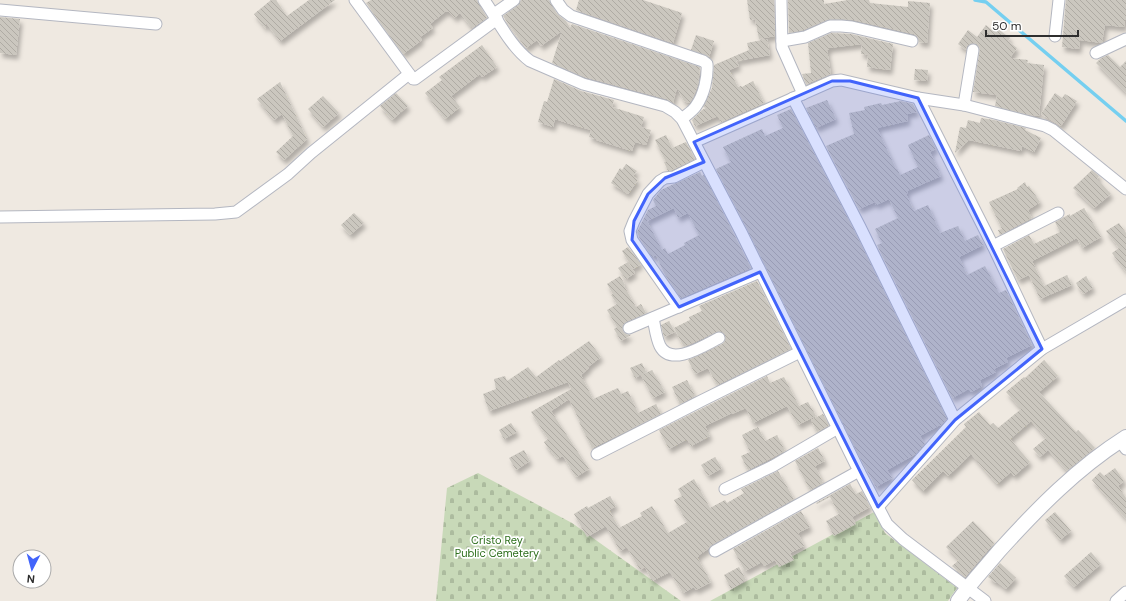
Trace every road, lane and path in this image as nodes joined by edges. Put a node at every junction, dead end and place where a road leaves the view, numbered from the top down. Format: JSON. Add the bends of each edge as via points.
{"nodes":[{"id":1,"x":355,"y":0,"type":"edge"},
{"id":2,"x":484,"y":0,"type":"edge"},
{"id":3,"x":514,"y":0,"type":"edge"},
{"id":4,"x":556,"y":0,"type":"edge"},
{"id":5,"x":781,"y":0,"type":"edge"},
{"id":6,"x":1059,"y":0,"type":"edge"},
{"id":7,"x":0,"y":10,"type":"edge"},
{"id":8,"x":495,"y":16,"type":"junction"},
{"id":9,"x":156,"y":24,"type":"dead end"},
{"id":10,"x":1055,"y":36,"type":"dead end"},
{"id":11,"x":1126,"y":39,"type":"edge"},
{"id":12,"x":912,"y":40,"type":"dead end"},
{"id":13,"x":782,"y":41,"type":"junction"},
{"id":14,"x":973,"y":50,"type":"dead end"},
{"id":15,"x":1096,"y":52,"type":"dead end"},
{"id":16,"x":409,"y":74,"type":"junction"},
{"id":17,"x":798,"y":96,"type":"junction"},
{"id":18,"x":918,"y":98,"type":"junction"},
{"id":19,"x":964,"y":105,"type":"junction"},
{"id":20,"x":682,"y":119,"type":"junction"},
{"id":21,"x":694,"y":142,"type":"junction"},
{"id":22,"x":704,"y":162,"type":"junction"},
{"id":23,"x":1126,"y":189,"type":"edge"},
{"id":24,"x":1058,"y":213,"type":"dead end"},
{"id":25,"x":0,"y":217,"type":"edge"},
{"id":26,"x":993,"y":246,"type":"junction"},
{"id":27,"x":760,"y":272,"type":"junction"},
{"id":28,"x":1126,"y":300,"type":"edge"},
{"id":29,"x":679,"y":307,"type":"junction"},
{"id":30,"x":653,"y":318,"type":"junction"},
{"id":31,"x":629,"y":328,"type":"dead end"},
{"id":32,"x":719,"y":338,"type":"dead end"},
{"id":33,"x":1042,"y":349,"type":"junction"},
{"id":34,"x":800,"y":352,"type":"junction"},
{"id":35,"x":955,"y":420,"type":"junction"},
{"id":36,"x":838,"y":428,"type":"junction"},
{"id":37,"x":1124,"y":442,"type":"edge"},
{"id":38,"x":597,"y":454,"type":"dead end"},
{"id":39,"x":859,"y":470,"type":"junction"},
{"id":40,"x":725,"y":489,"type":"dead end"},
{"id":41,"x":878,"y":506,"type":"junction"},
{"id":42,"x":715,"y":551,"type":"dead end"},
{"id":43,"x":967,"y":588,"type":"junction"},
{"id":44,"x":1126,"y":592,"type":"edge"},
{"id":45,"x":958,"y":601,"type":"edge"},
{"id":46,"x":985,"y":601,"type":"edge"},
{"id":47,"x":1116,"y":601,"type":"edge"}],
"edges":[{"from":1,"to":16,"type":"street"},
{"from":2,"to":8,"type":"street"},
{"from":3,"to":8,"type":"street"},
{"from":4,"to":20,"type":"street","via":[[571,16],[707,64],[706,82],[696,107]]},
{"from":5,"to":13,"type":"street"},
{"from":6,"to":10,"type":"street"},
{"from":7,"to":9,"type":"street"},
{"from":8,"to":16,"type":"street","via":[[416,79]]},
{"from":8,"to":20,"type":"street","via":[[514,46],[530,61],[583,84],[665,106]]},
{"from":11,"to":15,"type":"street"},
{"from":12,"to":13,"type":"street","via":[[852,27],[830,26],[805,36]]},
{"from":13,"to":17,"type":"street"},
{"from":14,"to":19,"type":"street"},
{"from":16,"to":25,"type":"street","via":[[288,174],[236,212]]},
{"from":17,"to":18,"type":"street","via":[[832,81],[841,80]]},
{"from":17,"to":21,"type":"street"},
{"from":17,"to":35,"type":"street"},
{"from":18,"to":19,"type":"street"},
{"from":18,"to":26,"type":"street"},
{"from":19,"to":23,"type":"street","via":[[1053,130]]},
{"from":20,"to":21,"type":"street"},
{"from":21,"to":22,"type":"street"},
{"from":22,"to":27,"type":"street"},
{"from":22,"to":29,"type":"street","via":[[660,181],[648,194],[630,231],[632,240]]},
{"from":24,"to":26,"type":"street"},
{"from":26,"to":33,"type":"street"},
{"from":27,"to":29,"type":"street"},
{"from":27,"to":34,"type":"street"},
{"from":28,"to":33,"type":"street"},
{"from":29,"to":30,"type":"street"},
{"from":30,"to":31,"type":"street"},
{"from":30,"to":32,"type":"street","via":[[659,344],[666,354],[672,356],[681,355]]},
{"from":33,"to":35,"type":"street"},
{"from":34,"to":36,"type":"street"},
{"from":34,"to":38,"type":"street"},
{"from":35,"to":41,"type":"street"},
{"from":36,"to":39,"type":"street"},
{"from":36,"to":40,"type":"street","via":[[773,466]]},
{"from":37,"to":43,"type":"street","via":[[1075,474],[1027,520]]},
{"from":39,"to":41,"type":"street"},
{"from":39,"to":42,"type":"street"},
{"from":41,"to":43,"type":"street","via":[[887,524]]},
{"from":43,"to":45,"type":"street"},
{"from":43,"to":46,"type":"street"},
{"from":44,"to":47,"type":"street"}]}
